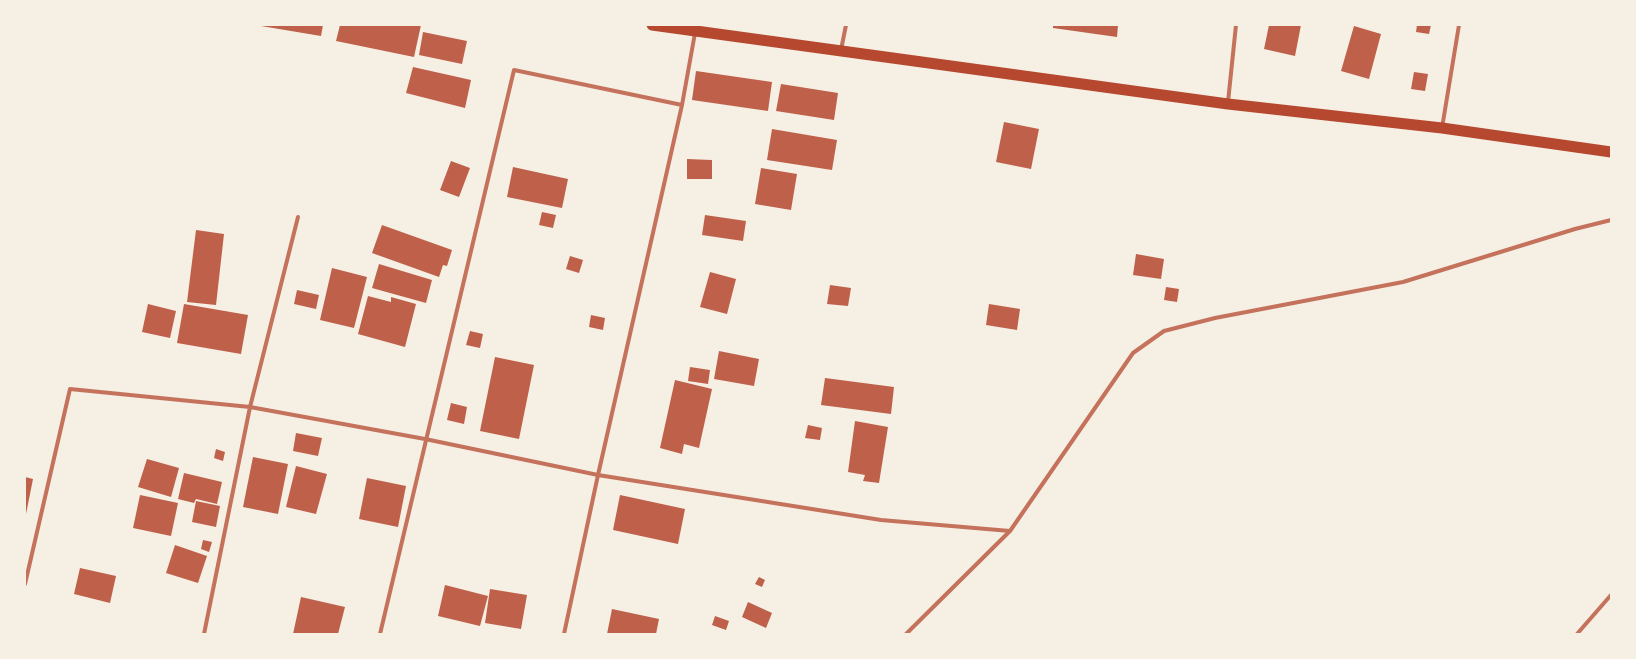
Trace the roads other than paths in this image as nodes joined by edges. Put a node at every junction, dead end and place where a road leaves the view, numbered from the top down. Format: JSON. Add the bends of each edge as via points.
{"nodes":[{"id":1,"x":652,"y":25,"type":"edge"},
{"id":2,"x":846,"y":25,"type":"edge"},
{"id":3,"x":1236,"y":25,"type":"edge"},
{"id":4,"x":1458,"y":25,"type":"edge"},
{"id":5,"x":696,"y":31,"type":"junction"},
{"id":6,"x":841,"y":51,"type":"junction"},
{"id":7,"x":1228,"y":104,"type":"junction"},
{"id":8,"x":682,"y":105,"type":"junction"},
{"id":9,"x":1442,"y":128,"type":"junction"},
{"id":10,"x":1611,"y":152,"type":"edge"},
{"id":11,"x":298,"y":217,"type":"dead end"},
{"id":12,"x":1611,"y":220,"type":"edge"},
{"id":13,"x":250,"y":407,"type":"junction"},
{"id":14,"x":425,"y":439,"type":"junction"},
{"id":15,"x":598,"y":475,"type":"junction"},
{"id":16,"x":1010,"y":531,"type":"junction"},
{"id":17,"x":25,"y":584,"type":"edge"},
{"id":18,"x":1611,"y":595,"type":"edge"},
{"id":19,"x":204,"y":634,"type":"edge"},
{"id":20,"x":380,"y":634,"type":"edge"},
{"id":21,"x":564,"y":634,"type":"edge"},
{"id":22,"x":906,"y":634,"type":"edge"},
{"id":23,"x":1577,"y":634,"type":"edge"}],
"edges":[{"from":1,"to":5,"type":"highway"},
{"from":2,"to":6,"type":"street"},
{"from":3,"to":7,"type":"street"},
{"from":4,"to":9,"type":"street"},
{"from":5,"to":6,"type":"highway"},
{"from":5,"to":8,"type":"street"},
{"from":6,"to":7,"type":"highway"},
{"from":7,"to":9,"type":"highway"},
{"from":8,"to":14,"type":"street","via":[[514,70]]},
{"from":8,"to":15,"type":"street"},
{"from":9,"to":10,"type":"highway"},
{"from":11,"to":13,"type":"street"},
{"from":12,"to":16,"type":"street","via":[[1403,282],[1214,318],[1164,331],[1133,353]]},
{"from":13,"to":14,"type":"street"},
{"from":13,"to":17,"type":"street","via":[[70,389]]},
{"from":13,"to":19,"type":"street"},
{"from":14,"to":15,"type":"street"},
{"from":14,"to":20,"type":"street"},
{"from":15,"to":16,"type":"street","via":[[881,520]]},
{"from":15,"to":21,"type":"street"},
{"from":16,"to":22,"type":"street"},
{"from":18,"to":23,"type":"street"}]}
